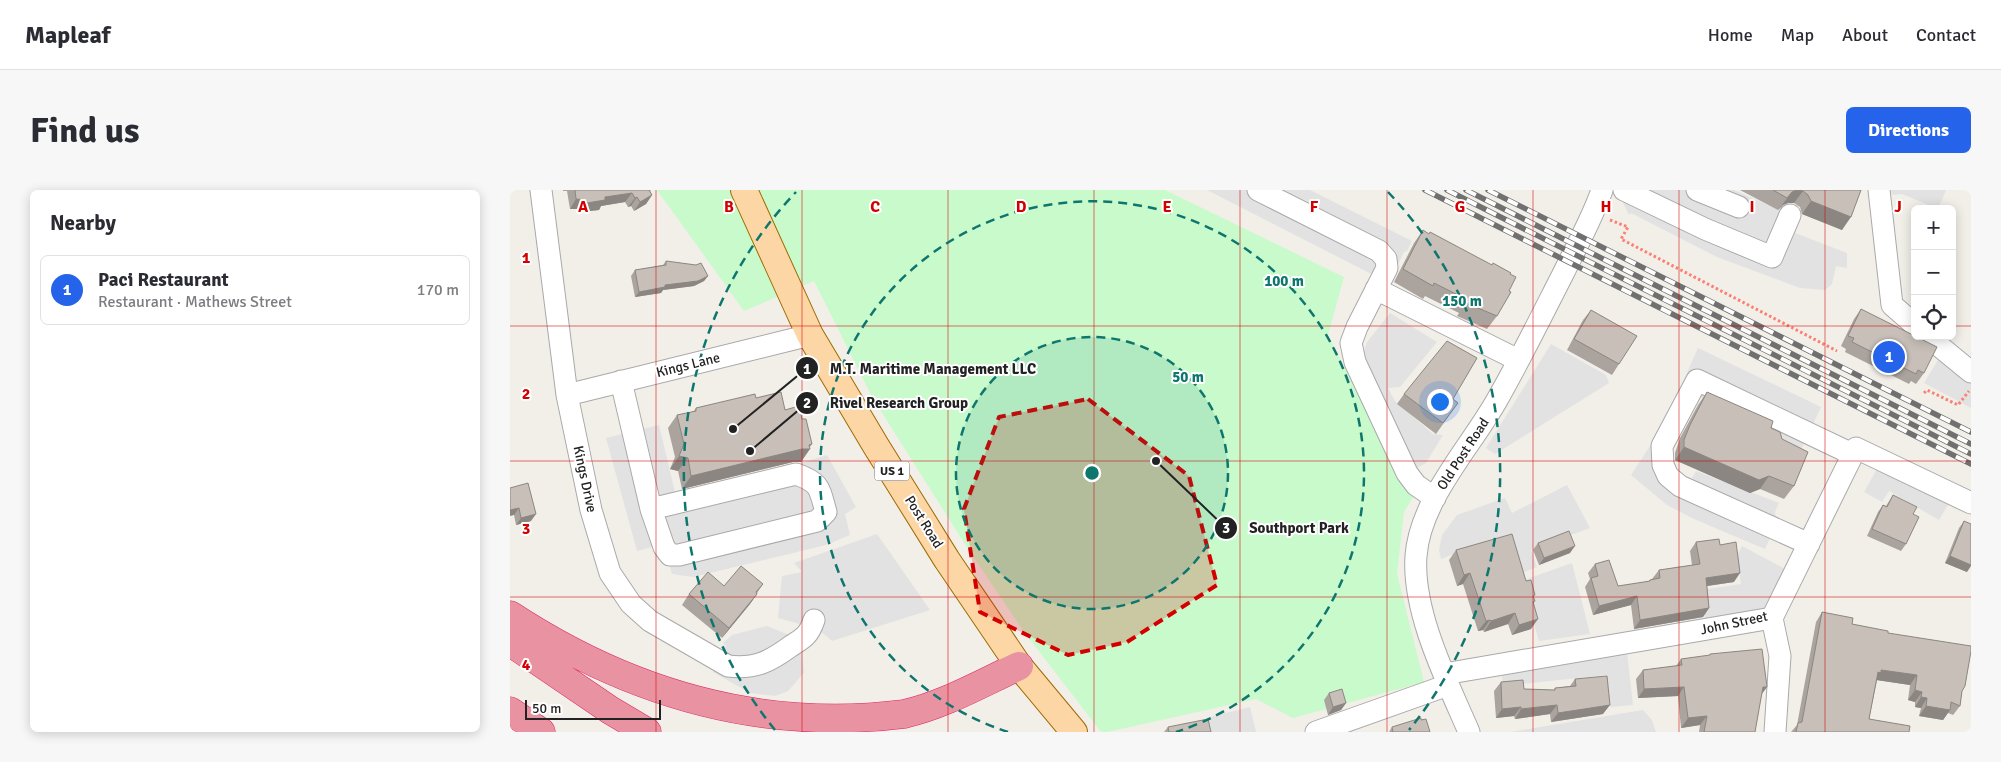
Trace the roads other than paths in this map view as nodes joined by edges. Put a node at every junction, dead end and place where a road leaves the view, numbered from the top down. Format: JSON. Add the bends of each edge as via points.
{"nodes":[{"id":1,"x":540,"y":190,"type":"edge"},
{"id":2,"x":744,"y":190,"type":"edge"},
{"id":3,"x":1258,"y":190,"type":"edge"},
{"id":4,"x":1602,"y":190,"type":"edge"},
{"id":5,"x":1624,"y":190,"type":"edge"},
{"id":6,"x":1697,"y":190,"type":"edge"},
{"id":7,"x":1879,"y":190,"type":"edge"},
{"id":8,"x":1740,"y":207,"type":"dead end"},
{"id":9,"x":1790,"y":214,"type":"dead end"},
{"id":10,"x":1376,"y":290,"type":"junction"},
{"id":11,"x":1911,"y":322,"type":"edge"},
{"id":12,"x":810,"y":335,"type":"junction"},
{"id":13,"x":1931,"y":340,"type":"edge"},
{"id":14,"x":1518,"y":360,"type":"junction"},
{"id":15,"x":1971,"y":381,"type":"edge"},
{"id":16,"x":621,"y":382,"type":"junction"},
{"id":17,"x":567,"y":395,"type":"junction"},
{"id":18,"x":1852,"y":454,"type":"junction"},
{"id":19,"x":1435,"y":498,"type":"junction"},
{"id":20,"x":1971,"y":503,"type":"edge"},
{"id":21,"x":651,"y":509,"type":"junction"},
{"id":22,"x":1809,"y":544,"type":"junction"},
{"id":23,"x":510,"y":615,"type":"edge"},
{"id":24,"x":1772,"y":618,"type":"junction"},
{"id":25,"x":814,"y":620,"type":"dead end"},
{"id":26,"x":510,"y":642,"type":"edge"},
{"id":27,"x":1019,"y":666,"type":"junction"},
{"id":28,"x":1446,"y":680,"type":"junction"},
{"id":29,"x":510,"y":711,"type":"edge"},
{"id":30,"x":541,"y":732,"type":"edge"},
{"id":31,"x":646,"y":732,"type":"edge"},
{"id":32,"x":1074,"y":732,"type":"edge"},
{"id":33,"x":1316,"y":732,"type":"edge"},
{"id":34,"x":1469,"y":732,"type":"edge"},
{"id":35,"x":1774,"y":732,"type":"edge"}],
"edges":[{"from":1,"to":17,"type":"street","name":"Kings Drive"},
{"from":2,"to":12,"type":"main road","name":"Post Road","number":"US 1"},
{"from":3,"to":10,"type":"street","via":[[1378,251],[1386,259],[1387,268]]},
{"from":4,"to":14,"type":"street","name":"Old Post Road"},
{"from":5,"to":9,"type":"street","via":[[1772,257]]},
{"from":6,"to":8,"type":"street"},
{"from":7,"to":11,"type":"street","via":[[1892,305]]},
{"from":10,"to":14,"type":"street"},
{"from":10,"to":19,"type":"street","via":[[1351,343],[1355,362],[1407,473],[1416,485]]},
{"from":12,"to":16,"type":"street","name":"Kings Lane"},
{"from":12,"to":27,"type":"main road","name":"Post Road","number":"US 1","via":[[947,560]]},
{"from":13,"to":15,"type":"street"},
{"from":14,"to":19,"type":"street","name":"Old Post Road"},
{"from":16,"to":17,"type":"street","name":"Kings Lane"},
{"from":16,"to":21,"type":"street"},
{"from":17,"to":25,"type":"street","name":"Kings Drive","via":[[591,510],[607,564],[631,604],[650,621],[728,666],[770,662],[810,632]]},
{"from":18,"to":20,"type":"street","via":[[1856,448]]},
{"from":18,"to":22,"type":"street","name":"John Street"},
{"from":18,"to":22,"type":"street","via":[[1697,380],[1662,446],[1663,464],[1668,476],[1680,486]]},
{"from":19,"to":28,"type":"street","name":"Old Post Road","via":[[1418,535],[1416,578],[1424,617]]},
{"from":21,"to":21,"type":"street","via":[[664,546],[670,555],[678,556],[818,521],[826,512],[818,486],[796,474]]},
{"from":22,"to":24,"type":"street","name":"John Street"},
{"from":23,"to":27,"type":"highway","via":[[581,658],[643,688],[705,711],[760,722],[817,726],[906,714]]},
{"from":24,"to":28,"type":"street","name":"John Street"},
{"from":24,"to":35,"type":"street","via":[[1780,656]]},
{"from":26,"to":31,"type":"highway"},
{"from":27,"to":32,"type":"main road","name":"Post Road","number":"US 1"},
{"from":28,"to":33,"type":"street","name":"John Street"},
{"from":28,"to":34,"type":"street","name":"Old Post Road"},
{"from":29,"to":30,"type":"highway"}]}
